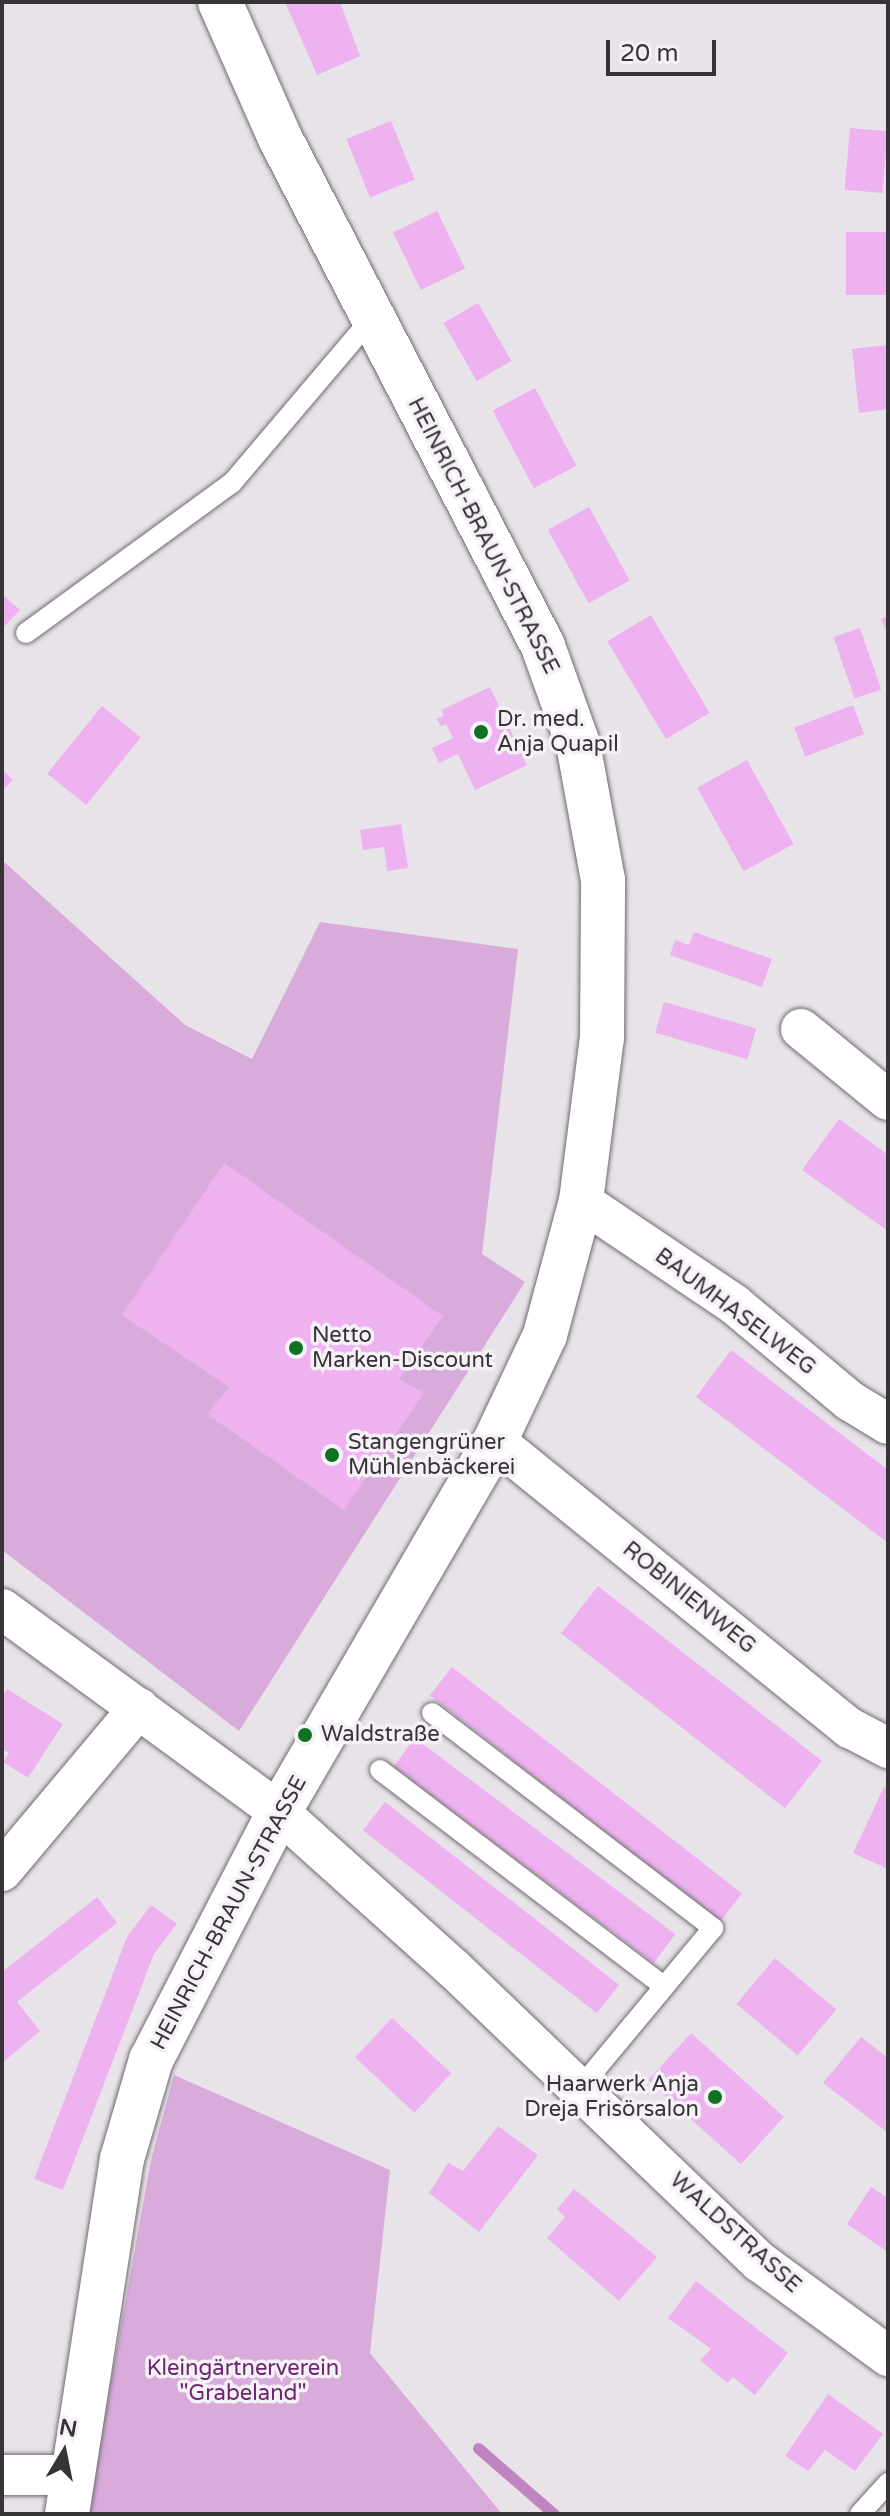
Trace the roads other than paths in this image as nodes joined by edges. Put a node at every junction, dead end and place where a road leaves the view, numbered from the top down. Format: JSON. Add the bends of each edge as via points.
{"nodes":[{"id":1,"x":220,"y":2,"type":"edge"},
{"id":2,"x":372,"y":318,"type":"junction"},
{"id":3,"x":26,"y":633,"type":"dead end"},
{"id":4,"x":801,"y":1029,"type":"dead end"},
{"id":5,"x":888,"y":1100,"type":"edge"},
{"id":6,"x":581,"y":1201,"type":"junction"},
{"id":7,"x":888,"y":1424,"type":"edge"},
{"id":8,"x":495,"y":1441,"type":"junction"},
{"id":9,"x":2,"y":1609,"type":"edge"},
{"id":10,"x":139,"y":1708,"type":"junction"},
{"id":11,"x":432,"y":1713,"type":"dead end"},
{"id":12,"x":888,"y":1748,"type":"edge"},
{"id":13,"x":380,"y":1770,"type":"dead end"},
{"id":14,"x":279,"y":1812,"type":"junction"},
{"id":15,"x":2,"y":1871,"type":"edge"},
{"id":16,"x":664,"y":1986,"type":"junction"},
{"id":17,"x":580,"y":2088,"type":"junction"},
{"id":18,"x":888,"y":2356,"type":"edge"},
{"id":19,"x":2,"y":2475,"type":"edge"},
{"id":20,"x":888,"y":2483,"type":"edge"},
{"id":21,"x":70,"y":2494,"type":"edge"},
{"id":22,"x":860,"y":2514,"type":"edge"}],
"edges":[{"from":1,"to":2,"type":"street","name":"HEINRICH-BRAUN-STRASSE","via":[[280,138]]},
{"from":2,"to":3,"type":"lane","via":[[232,483]]},
{"from":2,"to":6,"type":"street","name":"HEINRICH-BRAUN-STRASSE","via":[[543,646],[578,744],[603,880],[602,1038]]},
{"from":4,"to":5,"type":"street"},
{"from":6,"to":7,"type":"street","name":"BAUMHASELWEG","via":[[735,1305],[850,1401]]},
{"from":6,"to":8,"type":"street","name":"HEINRICH-BRAUN-STRASSE","via":[[545,1335]]},
{"from":8,"to":12,"type":"street","name":"ROBINIENWEG","via":[[850,1728]]},
{"from":8,"to":14,"type":"street","name":"HEINRICH-BRAUN-STRASSE"},
{"from":9,"to":10,"type":"street","name":"WALDSTRASSE"},
{"from":10,"to":14,"type":"street","name":"WALDSTRASSE"},
{"from":10,"to":15,"type":"street"},
{"from":11,"to":16,"type":"lane","via":[[713,1928]]},
{"from":13,"to":16,"type":"lane"},
{"from":14,"to":17,"type":"street","name":"WALDSTRASSE"},
{"from":14,"to":21,"type":"street","name":"HEINRICH-BRAUN-STRASSE","via":[[151,2060],[122,2159]]},
{"from":16,"to":17,"type":"lane"},
{"from":17,"to":18,"type":"street","name":"WALDSTRASSE","via":[[760,2262]]},
{"from":19,"to":21,"type":"street"},
{"from":20,"to":22,"type":"lane"}]}
